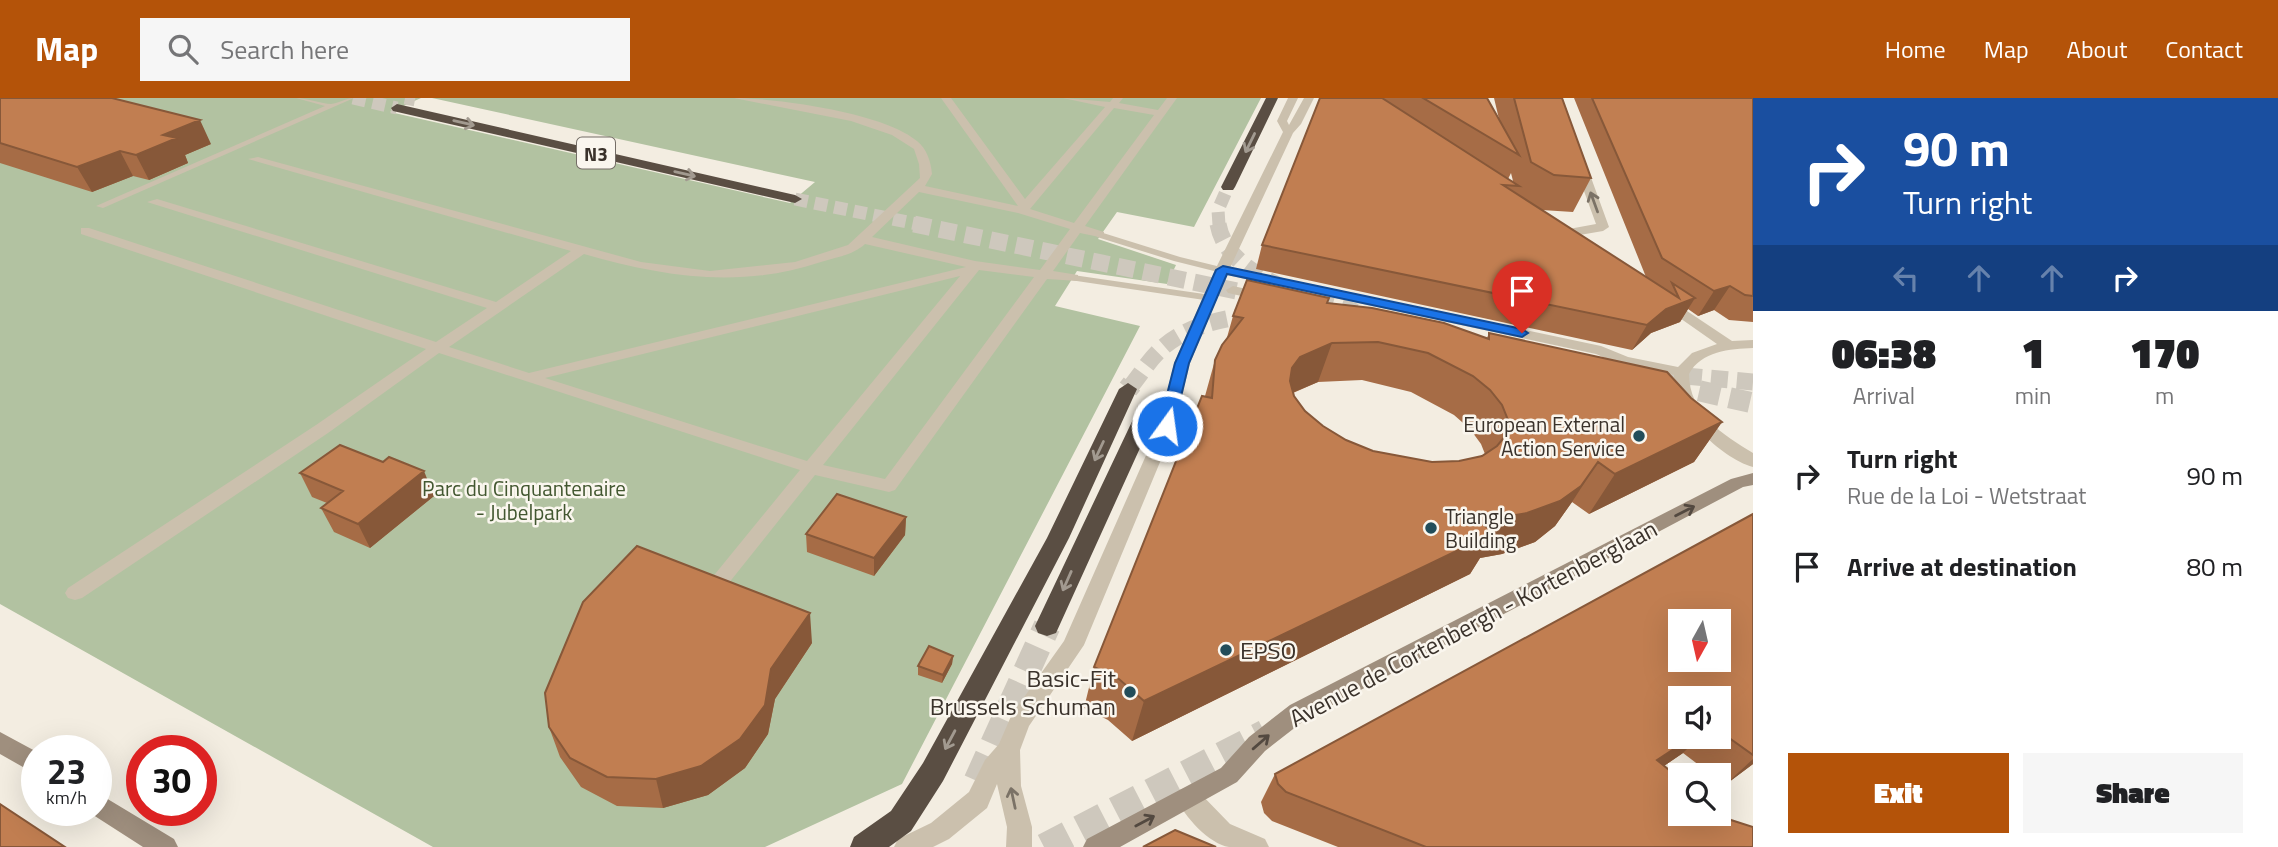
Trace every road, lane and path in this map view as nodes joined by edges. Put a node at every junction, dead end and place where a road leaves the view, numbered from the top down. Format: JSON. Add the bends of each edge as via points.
{"nodes":[{"id":1,"x":299,"y":98,"type":"edge"},
{"id":2,"x":351,"y":98,"type":"edge"},
{"id":3,"x":738,"y":98,"type":"edge"},
{"id":4,"x":946,"y":98,"type":"edge"},
{"id":5,"x":1068,"y":98,"type":"edge"},
{"id":6,"x":1172,"y":98,"type":"edge"},
{"id":7,"x":1272,"y":98,"type":"edge"},
{"id":8,"x":1293,"y":98,"type":"edge"},
{"id":9,"x":1309,"y":98,"type":"edge"},
{"id":10,"x":415,"y":100,"type":"tunnel mouth"},
{"id":11,"x":1115,"y":102,"type":"edge"},
{"id":12,"x":332,"y":106,"type":"junction"},
{"id":13,"x":397,"y":108,"type":"tunnel mouth"},
{"id":14,"x":1161,"y":113,"type":"junction"},
{"id":15,"x":1288,"y":132,"type":"junction"},
{"id":16,"x":1575,"y":150,"type":"edge"},
{"id":17,"x":254,"y":159,"type":"dead end"},
{"id":18,"x":782,"y":181,"type":"tunnel mouth"},
{"id":19,"x":1228,"y":187,"type":"tunnel mouth"},
{"id":20,"x":916,"y":188,"type":"junction"},
{"id":21,"x":795,"y":199,"type":"tunnel mouth"},
{"id":22,"x":153,"y":202,"type":"dead end"},
{"id":23,"x":100,"y":206,"type":"dead end"},
{"id":24,"x":1023,"y":209,"type":"junction"},
{"id":25,"x":1076,"y":228,"type":"junction"},
{"id":26,"x":85,"y":231,"type":"dead end"},
{"id":27,"x":1100,"y":235,"type":"joint"},
{"id":28,"x":862,"y":239,"type":"junction"},
{"id":29,"x":1583,"y":248,"type":"edge"},
{"id":30,"x":583,"y":249,"type":"junction"},
{"id":31,"x":974,"y":267,"type":"junction"},
{"id":32,"x":1223,"y":270,"type":"junction"},
{"id":33,"x":1042,"y":274,"type":"junction"},
{"id":34,"x":1073,"y":278,"type":"joint"},
{"id":35,"x":1233,"y":290,"type":"dead end"},
{"id":36,"x":1649,"y":292,"type":"edge"},
{"id":37,"x":1211,"y":298,"type":"junction"},
{"id":38,"x":1279,"y":300,"type":"edge"},
{"id":39,"x":499,"y":307,"type":"junction"},
{"id":40,"x":1753,"y":344,"type":"edge"},
{"id":41,"x":1728,"y":345,"type":"junction"},
{"id":42,"x":439,"y":348,"type":"junction"},
{"id":43,"x":1681,"y":372,"type":"junction"},
{"id":44,"x":527,"y":378,"type":"junction"},
{"id":45,"x":1128,"y":389,"type":"tunnel mouth"},
{"id":46,"x":1174,"y":398,"type":"junction"},
{"id":47,"x":1753,"y":461,"type":"edge"},
{"id":48,"x":811,"y":468,"type":"junction"},
{"id":49,"x":1753,"y":479,"type":"edge"},
{"id":50,"x":721,"y":579,"type":"edge"},
{"id":51,"x":75,"y":593,"type":"dead end"},
{"id":52,"x":1047,"y":626,"type":"tunnel mouth"},
{"id":53,"x":0,"y":742,"type":"edge"},
{"id":54,"x":1008,"y":750,"type":"junction"},
{"id":55,"x":21,"y":755,"type":"edge"},
{"id":56,"x":1188,"y":798,"type":"junction"},
{"id":57,"x":112,"y":813,"type":"edge"},
{"id":58,"x":1019,"y":845,"type":"edge"},
{"id":59,"x":165,"y":847,"type":"edge"},
{"id":60,"x":865,"y":847,"type":"edge"},
{"id":61,"x":907,"y":847,"type":"edge"},
{"id":62,"x":1096,"y":847,"type":"edge"},
{"id":63,"x":1256,"y":847,"type":"edge"}],
"edges":[{"from":1,"to":12,"type":"lane"},
{"from":2,"to":12,"type":"lane"},
{"from":3,"to":20,"type":"street","via":[[848,118],[913,141],[927,175]]},
{"from":4,"to":24,"type":"street"},
{"from":5,"to":11,"type":"street"},
{"from":6,"to":14,"type":"street"},
{"from":7,"to":19,"type":"highway","one_way":true},
{"from":8,"to":15,"type":"street","via":[[1282,121]]},
{"from":9,"to":15,"type":"street"},
{"from":10,"to":18,"type":"highway","number":"N3"},
{"from":11,"to":14,"type":"street"},
{"from":11,"to":24,"type":"street"},
{"from":12,"to":23,"type":"lane"},
{"from":13,"to":21,"type":"highway","number":"N3","one_way":true},
{"from":14,"to":25,"type":"street"},
{"from":15,"to":32,"type":"street"},
{"from":29,"to":16,"type":"street","one_way":true,"via":[[1558,231],[1603,227]]},
{"from":17,"to":30,"type":"street"},
{"from":20,"to":24,"type":"street"},
{"from":20,"to":28,"type":"street"},
{"from":22,"to":39,"type":"street"},
{"from":24,"to":25,"type":"street"},
{"from":25,"to":27,"type":"street"},
{"from":25,"to":33,"type":"street"},
{"from":26,"to":42,"type":"street"},
{"from":27,"to":32,"type":"lane"},
{"from":28,"to":30,"type":"street","via":[[853,248],[813,263],[726,275],[654,269]]},
{"from":28,"to":31,"type":"street"},
{"from":30,"to":39,"type":"street"},
{"from":31,"to":33,"type":"street"},
{"from":31,"to":44,"type":"street"},
{"from":31,"to":48,"type":"street"},
{"from":32,"to":37,"type":"street"},
{"from":32,"to":43,"type":"street","via":[[1601,350],[1624,361]]},
{"from":33,"to":34,"type":"street"},
{"from":33,"to":48,"type":"street","via":[[889,486]]},
{"from":34,"to":37,"type":"lane"},
{"from":35,"to":38,"type":"street"},
{"from":36,"to":41,"type":"street"},
{"from":37,"to":46,"type":"street","via":[[1182,363]]},
{"from":39,"to":42,"type":"street"},
{"from":40,"to":41,"type":"street"},
{"from":41,"to":43,"type":"street","via":[[1690,360]]},
{"from":42,"to":44,"type":"street"},
{"from":42,"to":51,"type":"street"},
{"from":43,"to":47,"type":"street","via":[[1683,406]]},
{"from":44,"to":48,"type":"street"},
{"from":45,"to":60,"type":"highway","one_way":true,"via":[[1058,538],[933,772],[901,821]]},
{"from":46,"to":52,"type":"highway","one_way":true,"via":[[1146,411]]},
{"from":46,"to":54,"type":"street","via":[[1167,426],[1073,645],[1020,721]]},
{"from":48,"to":50,"type":"street"},
{"from":56,"to":49,"type":"main road","name":"Avenue de Cortenbergh - Kortenberglaan","one_way":true,"via":[[1228,775],[1257,744],[1298,712],[1737,483]]},
{"from":53,"to":55,"type":"main road"},
{"from":58,"to":54,"type":"street","one_way":true,"via":[[1021,825],[1010,794]]},
{"from":54,"to":61,"type":"street","via":[[993,767],[978,800],[940,831]]},
{"from":62,"to":56,"type":"main road","name":"Avenue de Cortenbergh - Kortenberglaan","one_way":true},
{"from":56,"to":63,"type":"street","via":[[1221,832]]},
{"from":57,"to":59,"type":"main road"}]}
